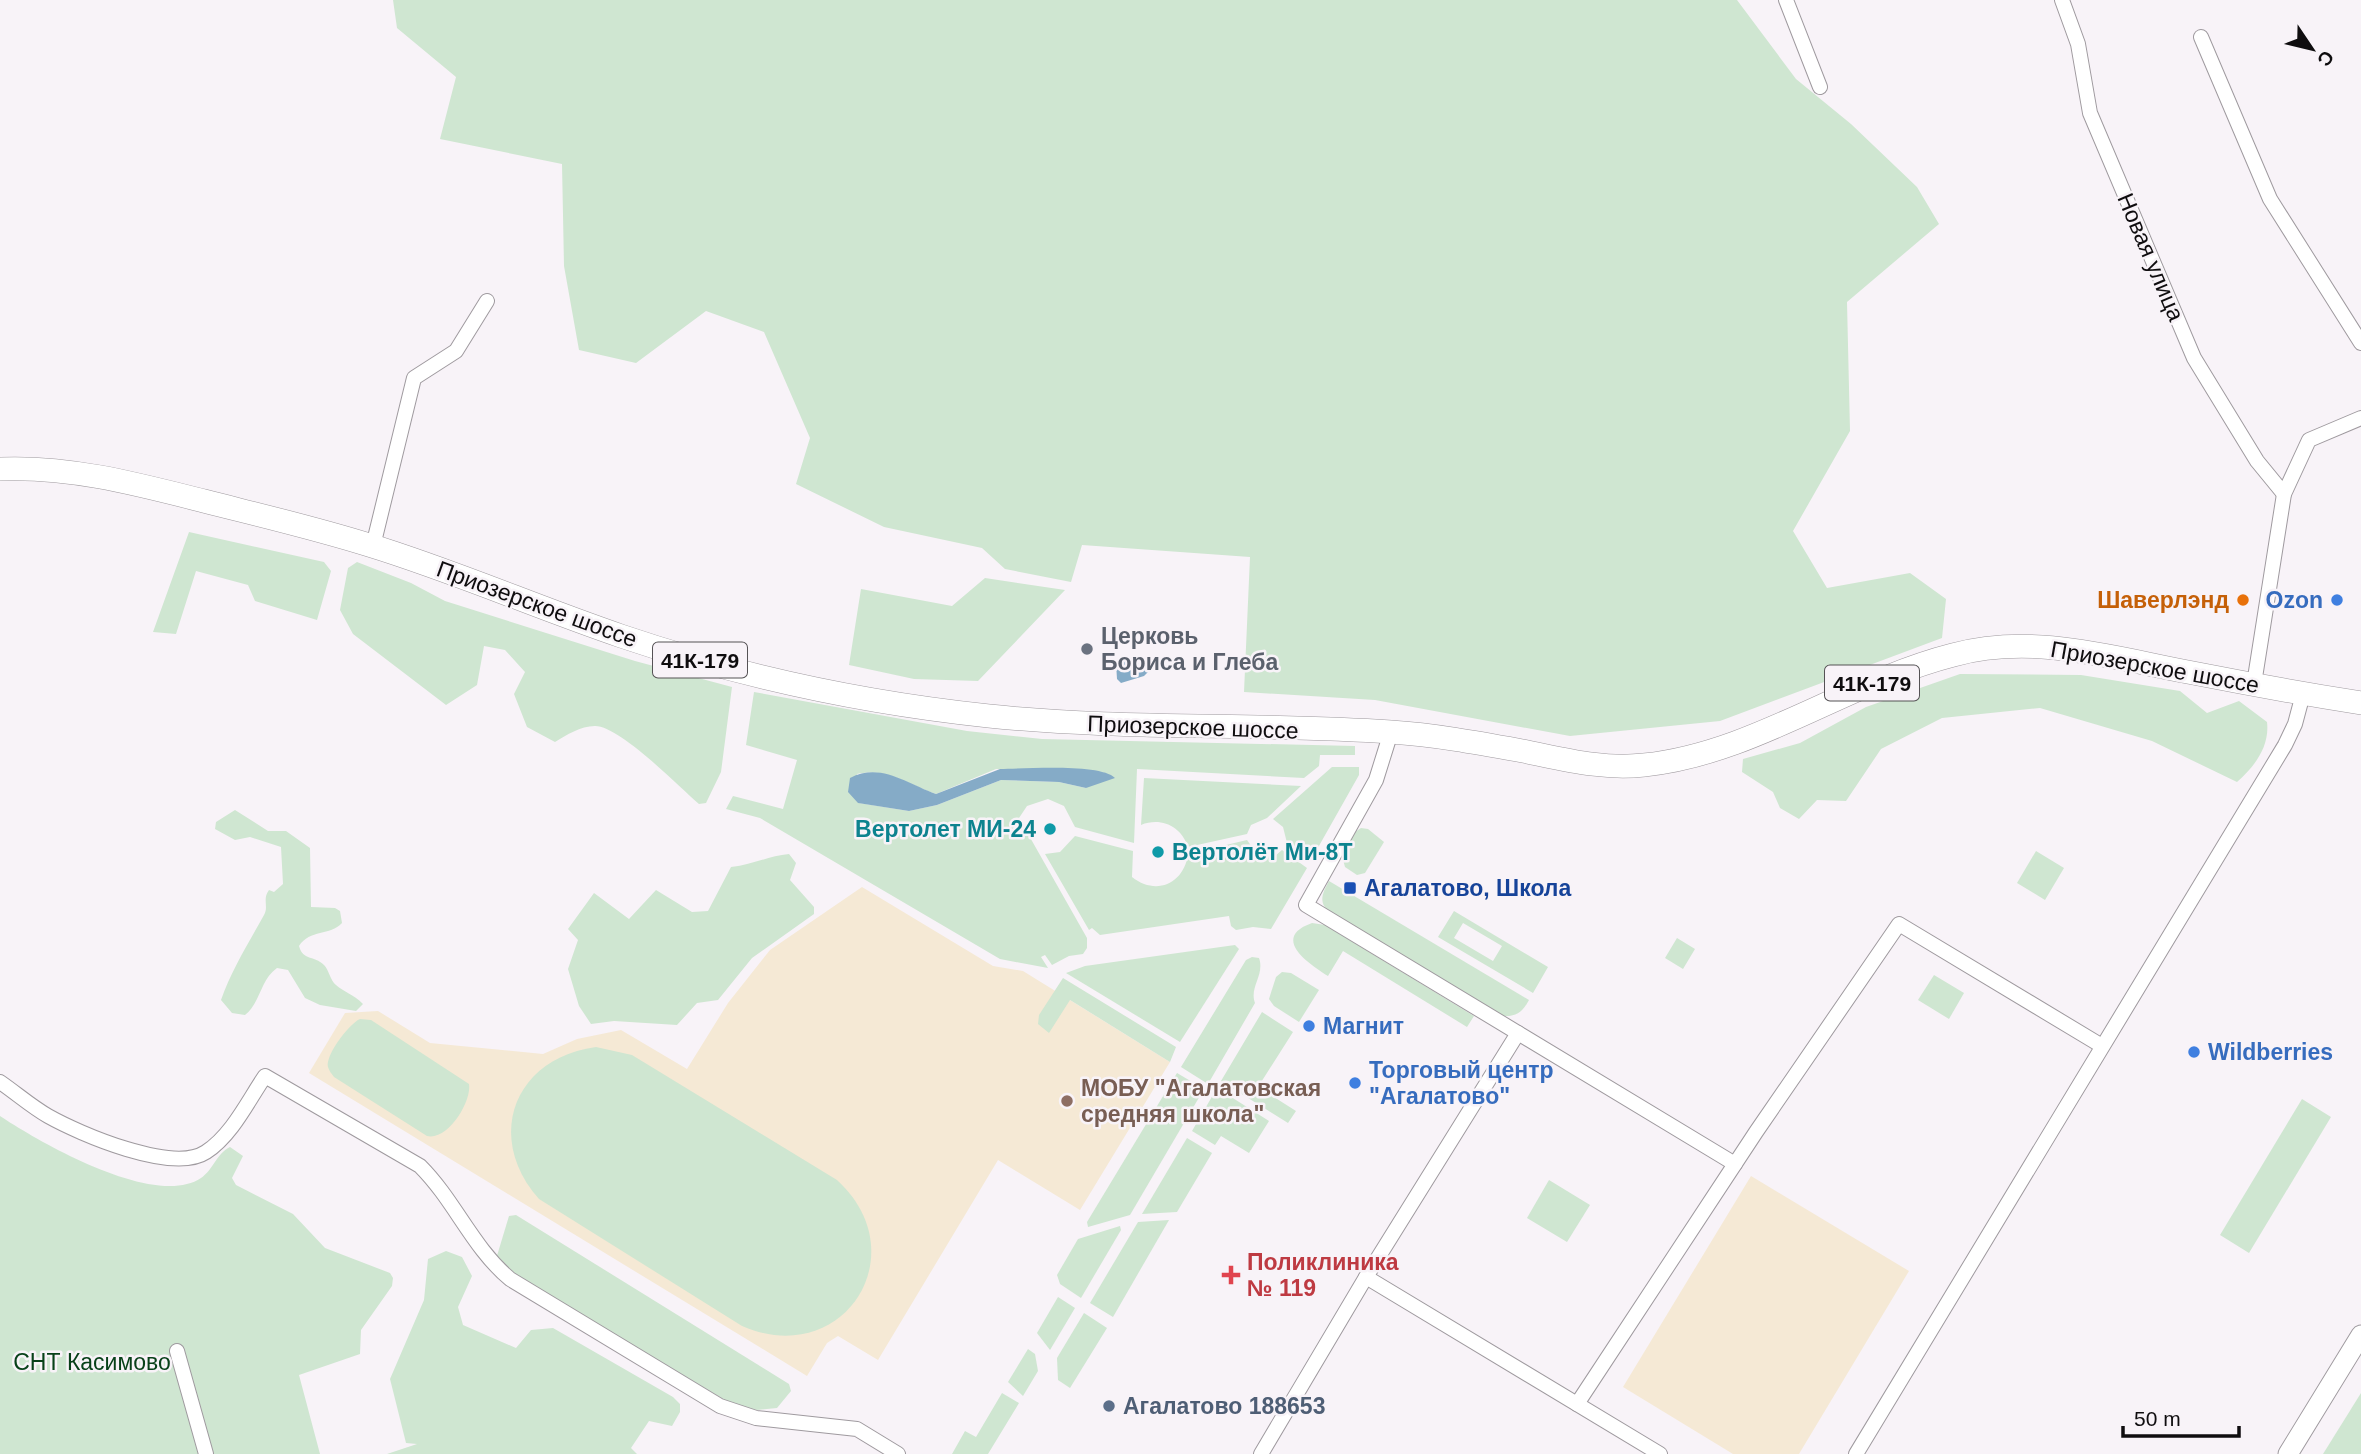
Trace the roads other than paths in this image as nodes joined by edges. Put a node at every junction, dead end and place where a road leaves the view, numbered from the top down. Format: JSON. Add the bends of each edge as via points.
{"nodes":[{"id":1,"x":1786,"y":0,"type":"edge"},
{"id":2,"x":2062,"y":0,"type":"edge"},
{"id":3,"x":2201,"y":37,"type":"dead end"},
{"id":4,"x":1820,"y":87,"type":"dead end"},
{"id":5,"x":487,"y":301,"type":"dead end"},
{"id":6,"x":2361,"y":343,"type":"edge"},
{"id":7,"x":2361,"y":418,"type":"edge"},
{"id":8,"x":14,"y":469,"type":"edge"},
{"id":9,"x":2284,"y":494,"type":"junction"},
{"id":10,"x":373,"y":546,"type":"junction"},
{"id":11,"x":2254,"y":684,"type":"junction"},
{"id":12,"x":2303,"y":694,"type":"junction"},
{"id":13,"x":2361,"y":703,"type":"edge"},
{"id":14,"x":1391,"y":732,"type":"junction"},
{"id":15,"x":1518,"y":1033,"type":"junction"},
{"id":16,"x":2102,"y":1046,"type":"junction"},
{"id":17,"x":0,"y":1082,"type":"edge"},
{"id":18,"x":1735,"y":1164,"type":"junction"},
{"id":19,"x":1366,"y":1277,"type":"junction"},
{"id":20,"x":2361,"y":1335,"type":"edge"},
{"id":21,"x":177,"y":1351,"type":"dead end"},
{"id":22,"x":1577,"y":1404,"type":"junction"},
{"id":23,"x":206,"y":1454,"type":"edge"},
{"id":24,"x":898,"y":1454,"type":"edge"},
{"id":25,"x":1261,"y":1454,"type":"edge"},
{"id":26,"x":1660,"y":1454,"type":"edge"},
{"id":27,"x":1856,"y":1454,"type":"edge"},
{"id":28,"x":2288,"y":1454,"type":"edge"}],
"edges":[{"from":1,"to":4,"type":"street"},
{"from":2,"to":9,"type":"street","name":"Новая улица","via":[[2078,44],[2090,113],[2194,358],[2257,461]]},
{"from":3,"to":6,"type":"street","via":[[2270,199]]},
{"from":5,"to":10,"type":"street","via":[[456,351],[414,378]]},
{"from":7,"to":9,"type":"street","via":[[2309,440]]},
{"from":8,"to":10,"type":"main road","name":"Приозерское шоссе","number":"41К-179","via":[[117,480]]},
{"from":9,"to":11,"type":"street"},
{"from":10,"to":14,"type":"main road","name":"Приозерское шоссе","number":"41К-179","via":[[682,656],[852,695],[991,716],[1108,726]]},
{"from":11,"to":12,"type":"main road","name":"Приозерское шоссе","number":"41К-179"},
{"from":11,"to":14,"type":"main road","name":"Приозерское шоссе","number":"41К-179","via":[[2099,653],[2025,646],[1957,653],[1887,677],[1738,741],[1644,765],[1567,761],[1451,738]]},
{"from":12,"to":13,"type":"main road","name":"Приозерское шоссе","number":"41К-179"},
{"from":12,"to":16,"type":"street","via":[[2285,745]]},
{"from":14,"to":15,"type":"street","via":[[1376,780],[1306,905]]},
{"from":15,"to":18,"type":"street"},
{"from":15,"to":19,"type":"street"},
{"from":16,"to":18,"type":"street","via":[[1899,924]]},
{"from":16,"to":27,"type":"street"},
{"from":17,"to":24,"type":"street","via":[[49,1116],[82,1131],[147,1154],[182,1159],[205,1153],[225,1136],[265,1076],[420,1166],[439,1184],[489,1261],[510,1279],[720,1406],[756,1418],[857,1429]]},
{"from":18,"to":22,"type":"street"},
{"from":19,"to":22,"type":"street"},
{"from":19,"to":25,"type":"street"},
{"from":20,"to":28,"type":"main road"},
{"from":21,"to":23,"type":"street"},
{"from":22,"to":26,"type":"street"}]}
